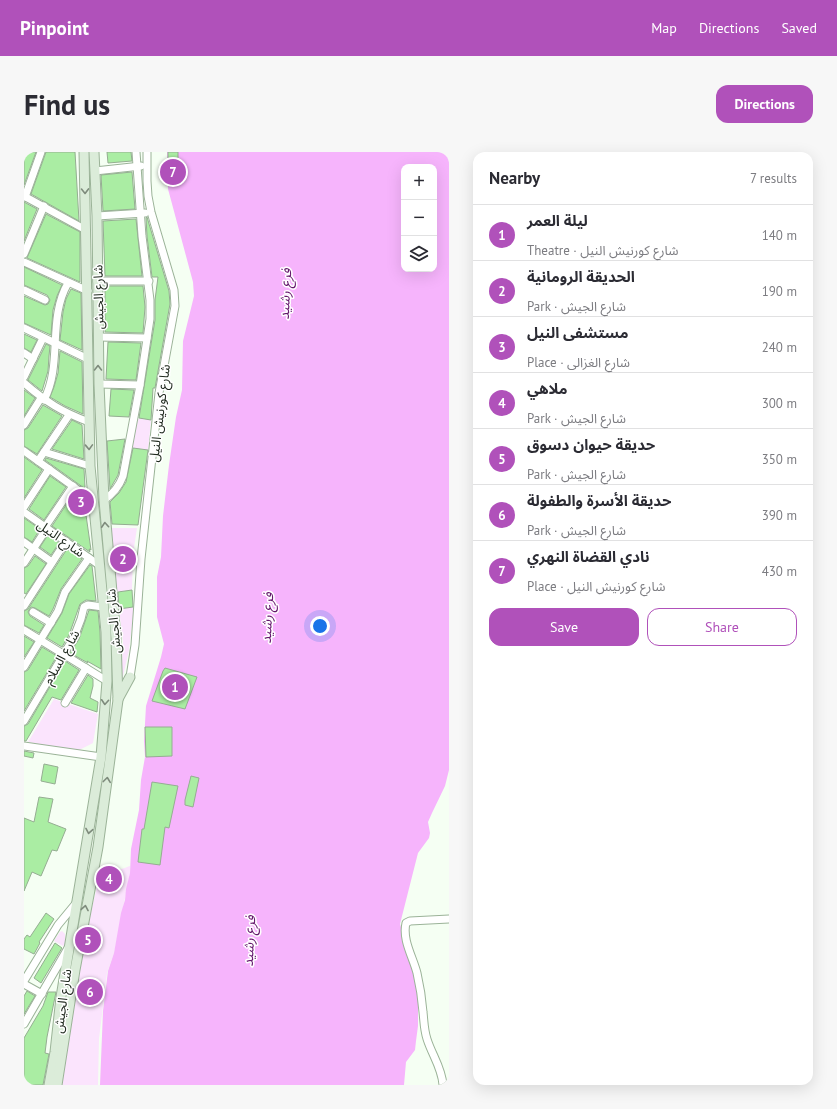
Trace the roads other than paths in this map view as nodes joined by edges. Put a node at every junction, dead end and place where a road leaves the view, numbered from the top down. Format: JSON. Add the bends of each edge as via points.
{"nodes":[{"id":1,"x":41,"y":152,"type":"edge"},
{"id":2,"x":84,"y":152,"type":"edge"},
{"id":3,"x":94,"y":152,"type":"edge"},
{"id":4,"x":136,"y":152,"type":"edge"},
{"id":5,"x":147,"y":152,"type":"edge"},
{"id":6,"x":147,"y":165,"type":"junction"},
{"id":7,"x":138,"y":167,"type":"junction"},
{"id":8,"x":94,"y":172,"type":"junction"},
{"id":9,"x":25,"y":196,"type":"edge"},
{"id":10,"x":44,"y":206,"type":"junction"},
{"id":11,"x":151,"y":212,"type":"junction"},
{"id":12,"x":141,"y":214,"type":"junction"},
{"id":13,"x":97,"y":216,"type":"junction"},
{"id":14,"x":86,"y":230,"type":"junction"},
{"id":15,"x":26,"y":245,"type":"edge"},
{"id":16,"x":24,"y":254,"type":"edge"},
{"id":17,"x":24,"y":262,"type":"edge"},
{"id":18,"x":97,"y":281,"type":"junction"},
{"id":19,"x":149,"y":281,"type":"junction"},
{"id":20,"x":68,"y":283,"type":"junction"},
{"id":21,"x":24,"y":290,"type":"edge"},
{"id":22,"x":88,"y":292,"type":"junction"},
{"id":23,"x":45,"y":300,"type":"dead end"},
{"id":24,"x":24,"y":328,"type":"edge"},
{"id":25,"x":98,"y":337,"type":"junction"},
{"id":26,"x":43,"y":338,"type":"junction"},
{"id":27,"x":147,"y":338,"type":"junction"},
{"id":28,"x":55,"y":344,"type":"junction"},
{"id":29,"x":24,"y":353,"type":"edge"},
{"id":30,"x":33,"y":359,"type":"junction"},
{"id":31,"x":88,"y":359,"type":"junction"},
{"id":32,"x":24,"y":377,"type":"edge"},
{"id":33,"x":24,"y":384,"type":"edge"},
{"id":34,"x":98,"y":384,"type":"junction"},
{"id":35,"x":140,"y":385,"type":"junction"},
{"id":36,"x":42,"y":399,"type":"junction"},
{"id":37,"x":69,"y":415,"type":"junction"},
{"id":38,"x":89,"y":422,"type":"junction"},
{"id":39,"x":24,"y":425,"type":"edge"},
{"id":40,"x":44,"y":452,"type":"junction"},
{"id":41,"x":25,"y":454,"type":"edge"},
{"id":42,"x":38,"y":461,"type":"junction"},
{"id":43,"x":90,"y":466,"type":"junction"},
{"id":44,"x":50,"y":469,"type":"junction"},
{"id":45,"x":73,"y":486,"type":"junction"},
{"id":46,"x":92,"y":500,"type":"junction"},
{"id":47,"x":104,"y":500,"type":"junction"},
{"id":48,"x":24,"y":507,"type":"edge"},
{"id":49,"x":24,"y":512,"type":"edge"},
{"id":50,"x":46,"y":528,"type":"junction"},
{"id":51,"x":66,"y":541,"type":"junction"},
{"id":52,"x":24,"y":542,"type":"edge"},
{"id":53,"x":34,"y":549,"type":"junction"},
{"id":54,"x":89,"y":558,"type":"junction"},
{"id":55,"x":52,"y":562,"type":"junction"},
{"id":56,"x":24,"y":563,"type":"edge"},
{"id":57,"x":99,"y":565,"type":"junction"},
{"id":58,"x":25,"y":603,"type":"edge"},
{"id":59,"x":103,"y":607,"type":"junction"},
{"id":60,"x":33,"y":612,"type":"dead end"},
{"id":61,"x":51,"y":623,"type":"junction"},
{"id":62,"x":24,"y":630,"type":"edge"},
{"id":63,"x":40,"y":640,"type":"junction"},
{"id":64,"x":63,"y":654,"type":"junction"},
{"id":65,"x":24,"y":667,"type":"edge"},
{"id":66,"x":86,"y":668,"type":"junction"},
{"id":67,"x":130,"y":677,"type":"joint"},
{"id":68,"x":106,"y":681,"type":"junction"},
{"id":69,"x":118,"y":700,"type":"junction"},
{"id":70,"x":65,"y":703,"type":"dead end"},
{"id":71,"x":24,"y":721,"type":"edge"},
{"id":72,"x":24,"y":746,"type":"edge"},
{"id":73,"x":101,"y":757,"type":"junction"},
{"id":74,"x":77,"y":902,"type":"junction"},
{"id":75,"x":449,"y":919,"type":"edge"},
{"id":76,"x":70,"y":944,"type":"junction"},
{"id":77,"x":24,"y":983,"type":"edge"},
{"id":78,"x":42,"y":994,"type":"junction"},
{"id":79,"x":24,"y":1024,"type":"edge"},
{"id":80,"x":50,"y":1085,"type":"edge"},
{"id":81,"x":57,"y":1085,"type":"edge"},
{"id":82,"x":443,"y":1085,"type":"edge"}],
"edges":[{"from":1,"to":9,"type":"street"},
{"from":2,"to":14,"type":"main road","name":"شارع الجيش","one_way":true},
{"from":3,"to":8,"type":"main road","name":"شارع الجيش"},
{"from":4,"to":7,"type":"street"},
{"from":5,"to":6,"type":"street","name":"شارع كورنيش النيل"},
{"from":6,"to":7,"type":"street"},
{"from":6,"to":11,"type":"street","name":"شارع كورنيش النيل"},
{"from":7,"to":8,"type":"street"},
{"from":7,"to":12,"type":"street"},
{"from":8,"to":13,"type":"main road","name":"شارع الجيش"},
{"from":9,"to":10,"type":"street"},
{"from":10,"to":14,"type":"street"},
{"from":10,"to":15,"type":"street"},
{"from":11,"to":12,"type":"street"},
{"from":11,"to":67,"type":"street","name":"شارع كورنيش النيل","via":[[174,290],[175,306],[159,393]]},
{"from":12,"to":13,"type":"street"},
{"from":12,"to":19,"type":"street"},
{"from":13,"to":18,"type":"main road","name":"شارع الجيش"},
{"from":14,"to":22,"type":"main road","name":"شارع الجيش"},
{"from":15,"to":16,"type":"street"},
{"from":17,"to":20,"type":"street"},
{"from":18,"to":19,"type":"street"},
{"from":18,"to":25,"type":"main road","name":"شارع الجيش"},
{"from":19,"to":27,"type":"street","via":[[150,313]]},
{"from":20,"to":22,"type":"street"},
{"from":20,"to":28,"type":"street","via":[[57,310]]},
{"from":21,"to":23,"type":"street"},
{"from":22,"to":31,"type":"main road","name":"شارع الجيش"},
{"from":24,"to":26,"type":"street"},
{"from":25,"to":27,"type":"street"},
{"from":34,"to":25,"type":"main road","name":"شارع الجيش","one_way":true},
{"from":26,"to":28,"type":"street"},
{"from":26,"to":30,"type":"street"},
{"from":27,"to":35,"type":"street"},
{"from":28,"to":31,"type":"street"},
{"from":28,"to":36,"type":"street","via":[[50,386]]},
{"from":29,"to":30,"type":"street"},
{"from":30,"to":32,"type":"street"},
{"from":31,"to":38,"type":"main road","name":"شارع الجيش"},
{"from":33,"to":36,"type":"street"},
{"from":34,"to":35,"type":"street"},
{"from":34,"to":47,"type":"main road","name":"شارع الجيش"},
{"from":35,"to":47,"type":"street","via":[[123,476],[118,488]]},
{"from":36,"to":37,"type":"street"},
{"from":36,"to":39,"type":"street"},
{"from":37,"to":38,"type":"street"},
{"from":37,"to":40,"type":"street"},
{"from":38,"to":43,"type":"main road","name":"شارع الجيش","one_way":true},
{"from":40,"to":42,"type":"street"},
{"from":40,"to":43,"type":"street"},
{"from":41,"to":42,"type":"street"},
{"from":42,"to":44,"type":"street"},
{"from":43,"to":46,"type":"main road","name":"شارع الجيش"},
{"from":44,"to":45,"type":"street"},
{"from":44,"to":48,"type":"street"},
{"from":45,"to":46,"type":"street"},
{"from":45,"to":50,"type":"street"},
{"from":46,"to":57,"type":"main road","name":"شارع الجيش"},
{"from":69,"to":47,"type":"main road","name":"شارع الجيش","one_way":true,"via":[[116,638]]},
{"from":49,"to":50,"type":"street","name":"شارع النيل"},
{"from":50,"to":51,"type":"street","name":"شارع النيل"},
{"from":50,"to":53,"type":"street"},
{"from":51,"to":54,"type":"street","name":"شارع النيل"},
{"from":51,"to":55,"type":"street"},
{"from":52,"to":53,"type":"street"},
{"from":53,"to":55,"type":"street"},
{"from":53,"to":56,"type":"street"},
{"from":54,"to":57,"type":"street","name":"شارع النيل"},
{"from":54,"to":61,"type":"street","via":[[65,592]]},
{"from":55,"to":58,"type":"street"},
{"from":57,"to":59,"type":"main road","name":"شارع الجيش"},
{"from":59,"to":64,"type":"street","name":"شارع السلام","via":[[85,606],[78,628]]},
{"from":59,"to":68,"type":"main road","name":"شارع الجيش"},
{"from":60,"to":61,"type":"street"},
{"from":61,"to":63,"type":"street"},
{"from":62,"to":63,"type":"street"},
{"from":63,"to":64,"type":"street"},
{"from":63,"to":65,"type":"street"},
{"from":64,"to":66,"type":"street"},
{"from":64,"to":71,"type":"street","name":"شارع السلام"},
{"from":66,"to":68,"type":"street"},
{"from":66,"to":70,"type":"street"},
{"from":67,"to":69,"type":"main road"},
{"from":68,"to":73,"type":"main road","name":"شارع الجيش","one_way":true},
{"from":81,"to":69,"type":"main road","name":"شارع الجيش","one_way":true,"via":[[78,948],[98,847]]},
{"from":72,"to":73,"type":"street"},
{"from":73,"to":74,"type":"main road","name":"شارع الجيش","one_way":true},
{"from":74,"to":76,"type":"main road","name":"شارع الجيش"},
{"from":74,"to":77,"type":"street","via":[[58,925]]},
{"from":75,"to":82,"type":"street","via":[[410,921],[405,927],[421,994],[426,1036],[442,1073]]},
{"from":76,"to":78,"type":"street"},
{"from":76,"to":80,"type":"main road","name":"شارع الجيش"},
{"from":77,"to":78,"type":"street"},
{"from":78,"to":79,"type":"street"}]}
